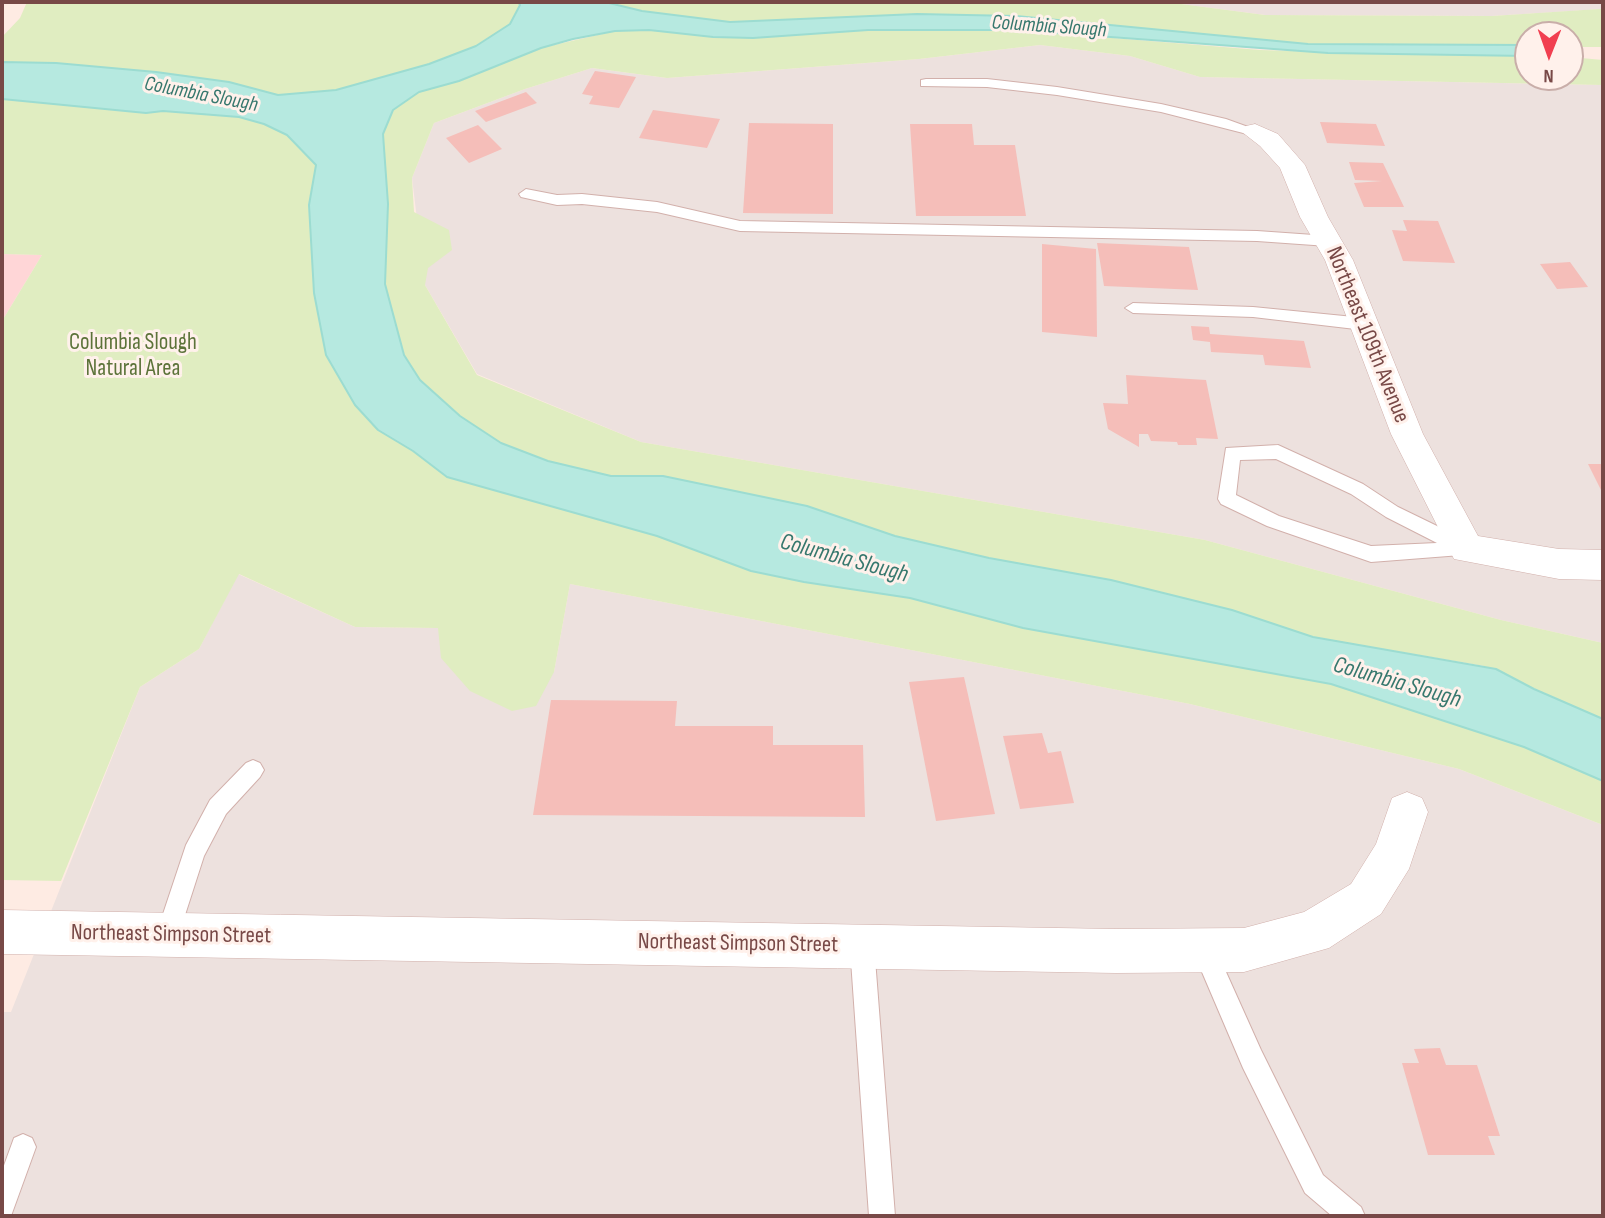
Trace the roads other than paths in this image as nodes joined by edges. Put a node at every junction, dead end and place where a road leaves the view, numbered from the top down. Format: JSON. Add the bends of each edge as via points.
{"nodes":[{"id":1,"x":926,"y":83,"type":"dead end"},
{"id":2,"x":1255,"y":132,"type":"joint"},
{"id":3,"x":526,"y":194,"type":"dead end"},
{"id":4,"x":1328,"y":241,"type":"junction"},
{"id":5,"x":1133,"y":308,"type":"dead end"},
{"id":6,"x":1364,"y":324,"type":"junction"},
{"id":7,"x":1467,"y":549,"type":"junction"},
{"id":8,"x":1603,"y":565,"type":"edge"},
{"id":9,"x":253,"y":770,"type":"dead end"},
{"id":10,"x":1407,"y":812,"type":"dead end"},
{"id":11,"x":2,"y":932,"type":"edge"},
{"id":12,"x":169,"y":935,"type":"junction"},
{"id":13,"x":862,"y":946,"type":"junction"},
{"id":14,"x":1205,"y":951,"type":"junction"},
{"id":15,"x":23,"y":1147,"type":"dead end"},
{"id":16,"x":2,"y":1207,"type":"edge"},
{"id":17,"x":882,"y":1216,"type":"edge"},
{"id":18,"x":1352,"y":1216,"type":"edge"}],
"edges":[{"from":1,"to":2,"type":"lane","via":[[987,83],[1057,92],[1161,108]]},
{"from":2,"to":4,"type":"street","name":"Northeast 109th Avenue","via":[[1292,165]]},
{"from":3,"to":4,"type":"lane","via":[[657,207],[740,226]]},
{"from":4,"to":6,"type":"street","name":"Northeast 109th Avenue"},
{"from":5,"to":6,"type":"lane","via":[[1252,312]]},
{"from":6,"to":7,"type":"street","name":"Northeast 109th Avenue","via":[[1407,434]]},
{"from":7,"to":7,"type":"lane","via":[[1371,554],[1273,521],[1227,499],[1232,453],[1278,452]]},
{"from":7,"to":8,"type":"street","via":[[1559,564]]},
{"from":9,"to":12,"type":"lane","via":[[218,807],[194,853]]},
{"from":10,"to":14,"type":"street","name":"Northeast Simpson Street","via":[[1394,854],[1366,899],[1313,932],[1244,950]]},
{"from":11,"to":12,"type":"street","name":"Northeast Simpson Street"},
{"from":12,"to":13,"type":"street","name":"Northeast Simpson Street"},
{"from":13,"to":14,"type":"street","name":"Northeast Simpson Street"},
{"from":13,"to":17,"type":"lane"},
{"from":14,"to":18,"type":"lane","via":[[1314,1184]]},
{"from":15,"to":16,"type":"lane"}]}
